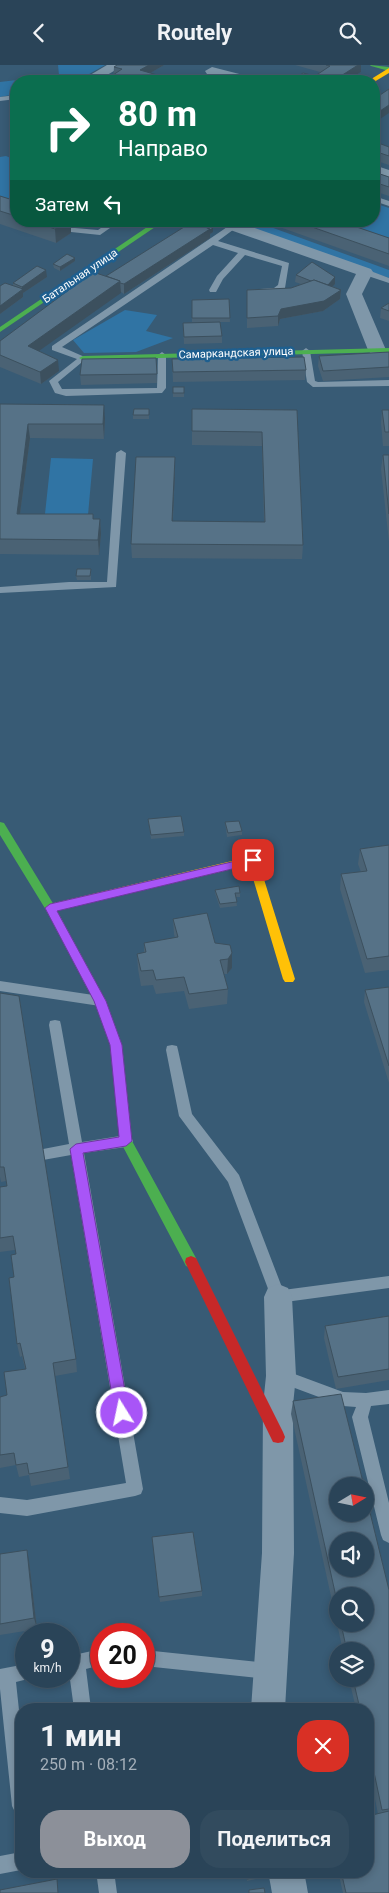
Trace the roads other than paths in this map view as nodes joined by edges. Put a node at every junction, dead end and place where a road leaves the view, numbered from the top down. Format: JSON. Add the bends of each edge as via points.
{"nodes":[{"id":1,"x":117,"y":65,"type":"edge"},
{"id":2,"x":373,"y":65,"type":"edge"},
{"id":3,"x":212,"y":71,"type":"dead end"},
{"id":4,"x":388,"y":72,"type":"edge"},
{"id":5,"x":98,"y":75,"type":"edge"},
{"id":6,"x":227,"y":75,"type":"edge"},
{"id":7,"x":66,"y":227,"type":"edge"},
{"id":8,"x":108,"y":227,"type":"edge"},
{"id":9,"x":152,"y":227,"type":"edge"},
{"id":10,"x":227,"y":227,"type":"edge"},
{"id":11,"x":242,"y":227,"type":"edge"},
{"id":12,"x":212,"y":242,"type":"junction"},
{"id":13,"x":244,"y":252,"type":"junction"},
{"id":14,"x":365,"y":272,"type":"junction"},
{"id":15,"x":389,"y":281,"type":"edge"},
{"id":16,"x":213,"y":290,"type":"dead end"},
{"id":17,"x":254,"y":290,"type":"edge"},
{"id":18,"x":21,"y":317,"type":"junction"},
{"id":19,"x":0,"y":322,"type":"edge"},
{"id":20,"x":0,"y":330,"type":"edge"},
{"id":21,"x":383,"y":350,"type":"edge"},
{"id":22,"x":306,"y":351,"type":"junction"},
{"id":23,"x":162,"y":355,"type":"junction"},
{"id":24,"x":83,"y":358,"type":"junction"},
{"id":25,"x":389,"y":383,"type":"edge"},
{"id":26,"x":121,"y":453,"type":"dead end"},
{"id":27,"x":0,"y":590,"type":"edge"},
{"id":28,"x":0,"y":826,"type":"edge"},
{"id":29,"x":50,"y":908,"type":"junction"},
{"id":30,"x":289,"y":979,"type":"dead end"},
{"id":31,"x":0,"y":986,"type":"edge"},
{"id":32,"x":100,"y":1001,"type":"junction"},
{"id":33,"x":55,"y":1025,"type":"dead end"},
{"id":34,"x":172,"y":1050,"type":"dead end"},
{"id":35,"x":126,"y":1141,"type":"junction"},
{"id":36,"x":76,"y":1149,"type":"junction"},
{"id":37,"x":43,"y":1154,"type":"edge"},
{"id":38,"x":389,"y":1282,"type":"edge"},
{"id":39,"x":278,"y":1297,"type":"junction"},
{"id":40,"x":281,"y":1376,"type":"junction"},
{"id":41,"x":389,"y":1397,"type":"edge"},
{"id":42,"x":366,"y":1400,"type":"junction"},
{"id":43,"x":278,"y":1437,"type":"junction"},
{"id":44,"x":0,"y":1505,"type":"edge"},
{"id":45,"x":389,"y":1535,"type":"edge"},
{"id":46,"x":155,"y":1659,"type":"edge"},
{"id":47,"x":268,"y":1671,"type":"junction"},
{"id":48,"x":3,"y":1677,"type":"edge"},
{"id":49,"x":78,"y":1688,"type":"edge"},
{"id":50,"x":82,"y":1703,"type":"edge"},
{"id":51,"x":268,"y":1703,"type":"edge"},
{"id":52,"x":15,"y":1763,"type":"edge"},
{"id":53,"x":15,"y":1862,"type":"edge"},
{"id":54,"x":0,"y":1865,"type":"edge"},
{"id":55,"x":106,"y":1878,"type":"edge"},
{"id":56,"x":287,"y":1878,"type":"edge"},
{"id":57,"x":108,"y":1893,"type":"edge"},
{"id":58,"x":290,"y":1893,"type":"edge"}],
"edges":[{"from":1,"to":5,"type":"street"},
{"from":2,"to":4,"type":"street"},
{"from":3,"to":6,"type":"street"},
{"from":7,"to":8,"type":"lane","via":[[100,233]]},
{"from":9,"to":18,"type":"street","name":"Батальная улица"},
{"from":10,"to":12,"type":"lane"},
{"from":11,"to":14,"type":"street"},
{"from":12,"to":13,"type":"lane"},
{"from":12,"to":24,"type":"lane","via":[[55,348]]},
{"from":13,"to":16,"type":"lane"},
{"from":13,"to":17,"type":"lane","via":[[286,265],[282,286],[276,290]]},
{"from":14,"to":15,"type":"lane"},
{"from":14,"to":21,"type":"street","via":[[354,294]]},
{"from":18,"to":19,"type":"lane"},
{"from":18,"to":20,"type":"street","name":"Батальная улица"},
{"from":21,"to":22,"type":"street","name":"Самаркандская улица"},
{"from":22,"to":23,"type":"street","name":"Самаркандская улица"},
{"from":22,"to":25,"type":"lane","via":[[312,382],[316,385]]},
{"from":23,"to":24,"type":"street","name":"Самаркандская улица"},
{"from":23,"to":24,"type":"lane","via":[[162,388],[159,391],[58,391],[54,381]]},
{"from":26,"to":27,"type":"lane","via":[[112,585]]},
{"from":28,"to":29,"type":"street"},
{"from":29,"to":30,"type":"street","via":[[253,860]]},
{"from":29,"to":32,"type":"street"},
{"from":31,"to":32,"type":"lane"},
{"from":32,"to":35,"type":"street","via":[[116,1045]]},
{"from":33,"to":36,"type":"lane"},
{"from":34,"to":39,"type":"lane","via":[[186,1116],[234,1179]]},
{"from":35,"to":36,"type":"lane"},
{"from":35,"to":43,"type":"street","via":[[215,1307]]},
{"from":36,"to":37,"type":"lane"},
{"from":36,"to":44,"type":"lane","via":[[135,1489],[27,1508]]},
{"from":38,"to":39,"type":"lane"},
{"from":39,"to":40,"type":"street"},
{"from":40,"to":42,"type":"lane","via":[[343,1399]]},
{"from":40,"to":43,"type":"street"},
{"from":41,"to":42,"type":"lane"},
{"from":42,"to":45,"type":"lane","via":[[360,1417]]},
{"from":43,"to":47,"type":"street","via":[[278,1553]]},
{"from":46,"to":47,"type":"lane"},
{"from":47,"to":51,"type":"street"},
{"from":48,"to":52,"type":"lane"},
{"from":49,"to":50,"type":"lane"},
{"from":53,"to":54,"type":"lane"},
{"from":55,"to":57,"type":"lane"},
{"from":56,"to":58,"type":"street"}]}
